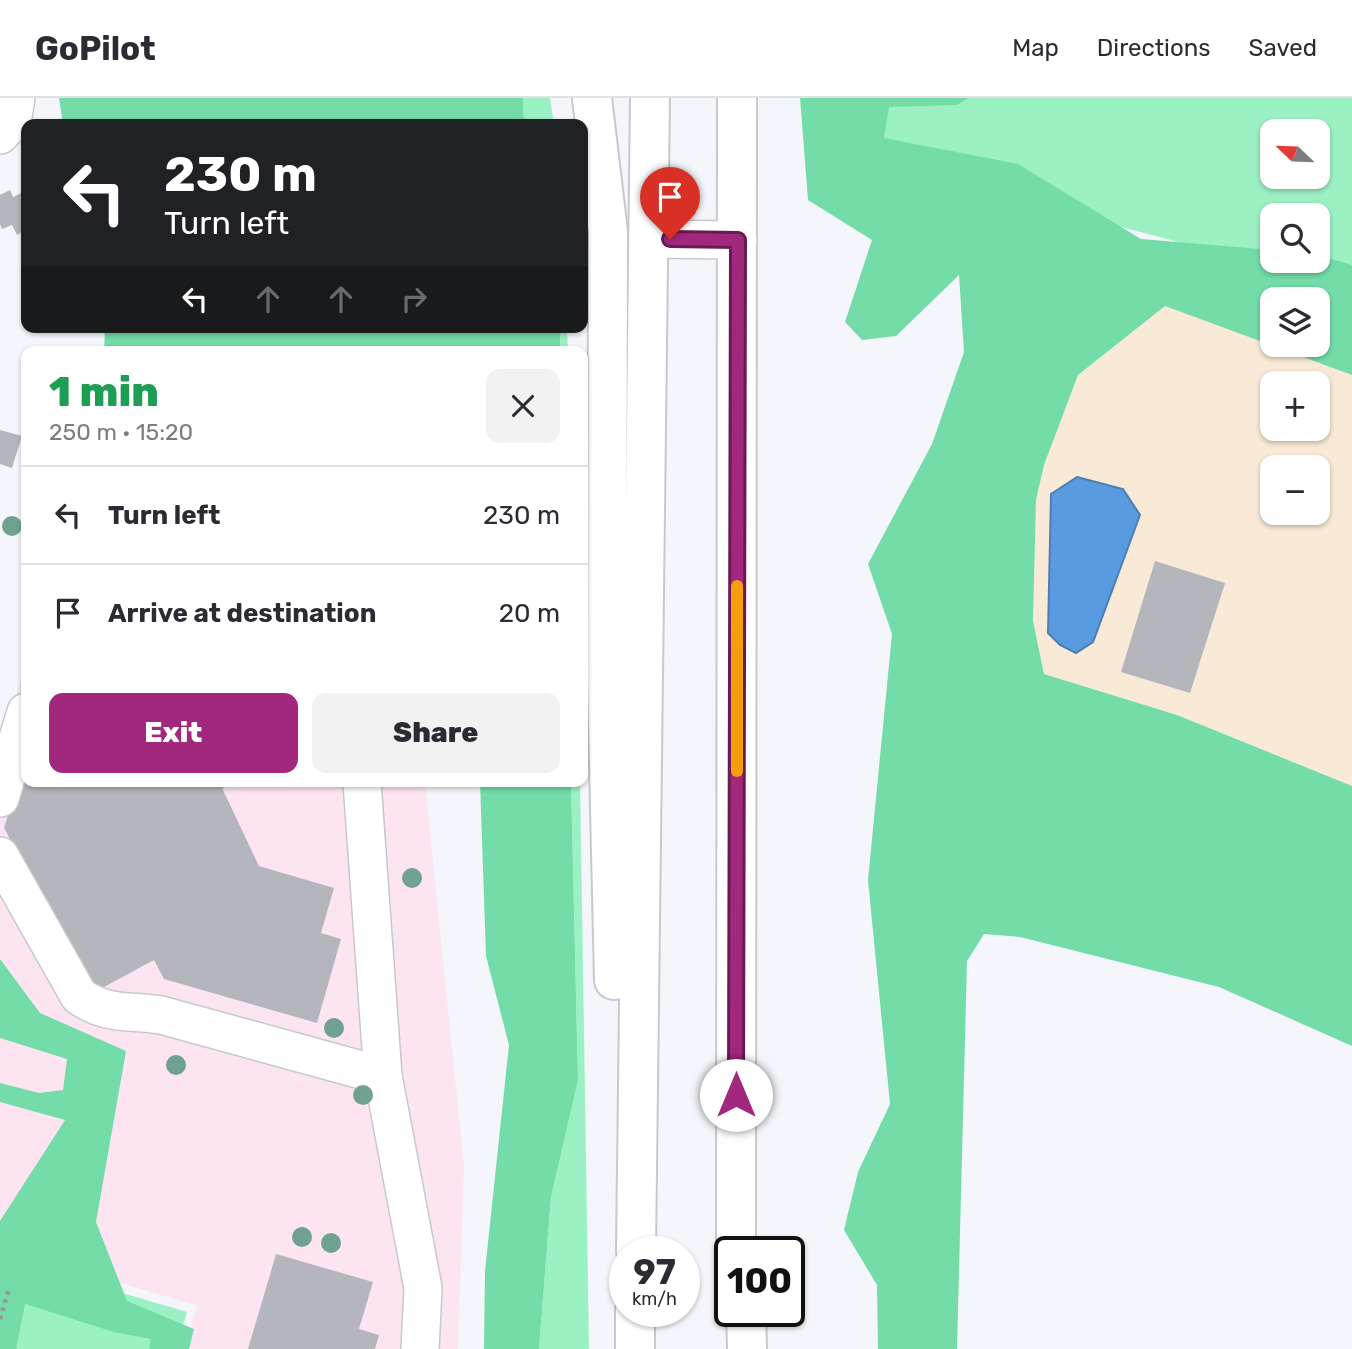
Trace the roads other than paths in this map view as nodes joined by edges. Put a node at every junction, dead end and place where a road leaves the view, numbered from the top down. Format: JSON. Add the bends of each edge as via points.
{"nodes":[{"id":1,"x":592,"y":98,"type":"edge"},
{"id":2,"x":626,"y":98,"type":"edge"},
{"id":3,"x":650,"y":98,"type":"edge"},
{"id":4,"x":737,"y":98,"type":"edge"},
{"id":5,"x":648,"y":239,"type":"junction"},
{"id":6,"x":738,"y":240,"type":"junction"},
{"id":7,"x":21,"y":729,"type":"edge"},
{"id":8,"x":362,"y":787,"type":"edge"},
{"id":9,"x":0,"y":798,"type":"edge"},
{"id":10,"x":0,"y":856,"type":"edge"},
{"id":11,"x":736,"y":1069,"type":"junction"},
{"id":12,"x":383,"y":1076,"type":"junction"},
{"id":13,"x":638,"y":1163,"type":"junction"},
{"id":14,"x":636,"y":1236,"type":"edge"},
{"id":15,"x":736,"y":1236,"type":"edge"},
{"id":16,"x":743,"y":1236,"type":"edge"},
{"id":17,"x":635,"y":1327,"type":"edge"},
{"id":18,"x":736,"y":1327,"type":"edge"},
{"id":19,"x":746,"y":1327,"type":"edge"},
{"id":20,"x":420,"y":1349,"type":"edge"},
{"id":21,"x":635,"y":1349,"type":"edge"},
{"id":22,"x":736,"y":1349,"type":"edge"},
{"id":23,"x":747,"y":1349,"type":"edge"}],
"edges":[{"from":1,"to":13,"type":"highway","via":[[608,232],[607,679],[614,1030]]},
{"from":2,"to":5,"type":"highway","via":[[628,210]]},
{"from":3,"to":5,"type":"highway"},
{"from":4,"to":6,"type":"highway"},
{"from":5,"to":6,"type":"lane"},
{"from":5,"to":13,"type":"highway"},
{"from":6,"to":11,"type":"highway"},
{"from":7,"to":9,"type":"lane"},
{"from":8,"to":12,"type":"lane"},
{"from":10,"to":12,"type":"lane","via":[[79,996],[89,1003],[125,1015],[161,1015]]},
{"from":11,"to":15,"type":"highway"},
{"from":11,"to":16,"type":"highway"},
{"from":12,"to":20,"type":"lane","via":[[423,1288]]},
{"from":13,"to":14,"type":"highway"},
{"from":17,"to":21,"type":"highway"},
{"from":18,"to":22,"type":"highway"},
{"from":19,"to":23,"type":"highway"}]}
